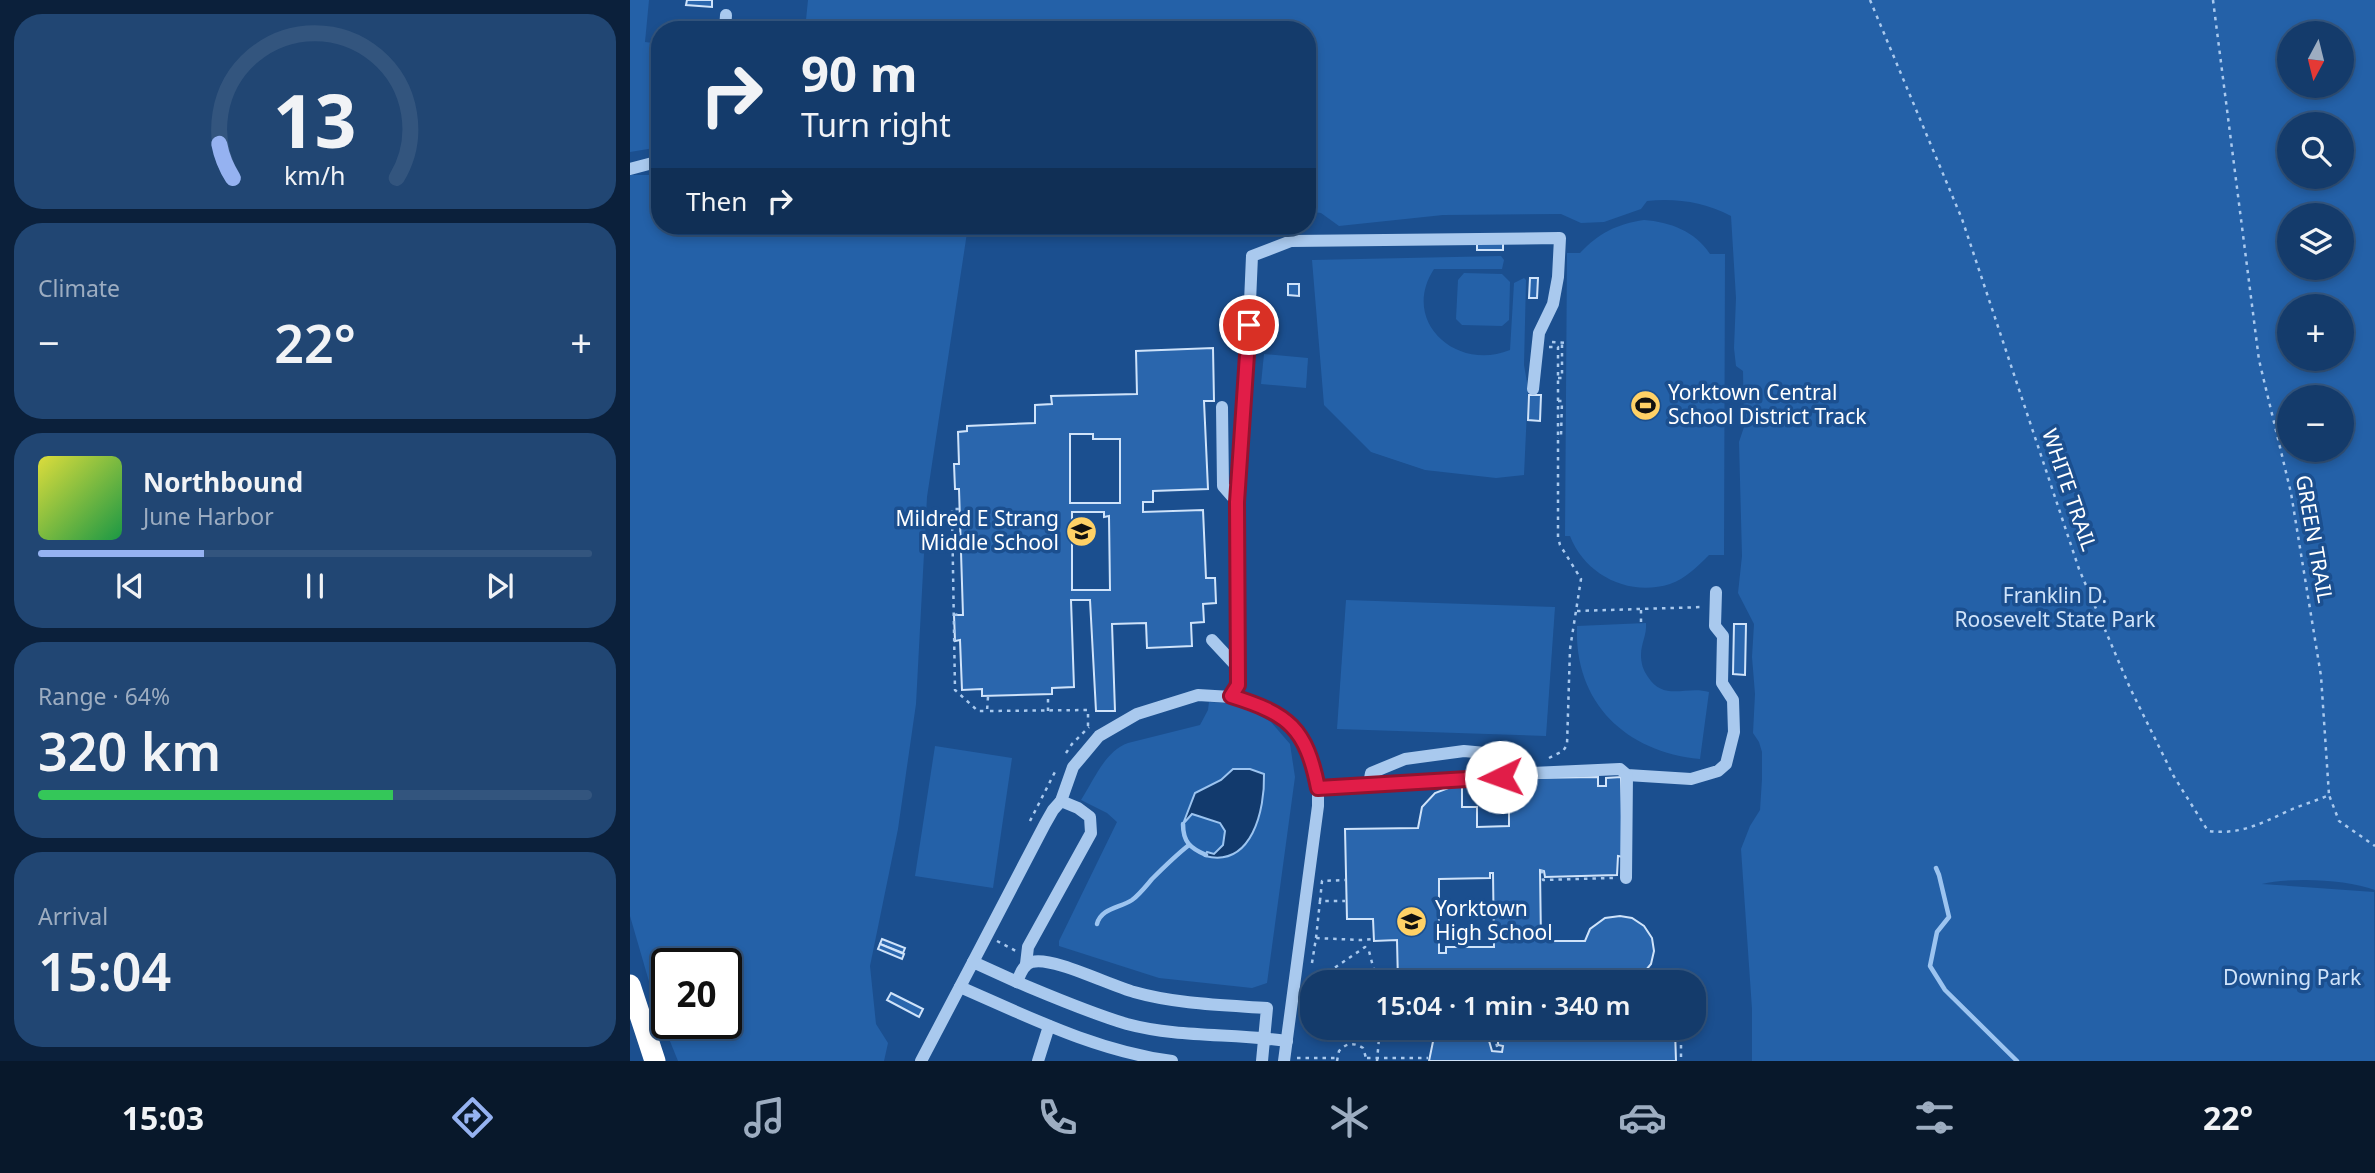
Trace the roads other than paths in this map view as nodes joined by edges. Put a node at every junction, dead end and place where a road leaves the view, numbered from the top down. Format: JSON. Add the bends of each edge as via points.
{"nodes":[{"id":1,"x":726,"y":15,"type":"dead end"},
{"id":2,"x":725,"y":21,"type":"edge"},
{"id":3,"x":651,"y":163,"type":"edge"},
{"id":4,"x":630,"y":169,"type":"edge"},
{"id":5,"x":1533,"y":389,"type":"dead end"},
{"id":6,"x":1222,"y":407,"type":"dead end"},
{"id":7,"x":1237,"y":502,"type":"junction"},
{"id":8,"x":1716,"y":592,"type":"dead end"},
{"id":9,"x":1212,"y":640,"type":"dead end"},
{"id":10,"x":1239,"y":669,"type":"junction"},
{"id":11,"x":1231,"y":696,"type":"junction"},
{"id":12,"x":1627,"y":775,"type":"junction"},
{"id":13,"x":1501,"y":777,"type":"dead end"},
{"id":14,"x":1369,"y":784,"type":"junction"},
{"id":15,"x":1318,"y":788,"type":"junction"},
{"id":16,"x":1061,"y":801,"type":"junction"},
{"id":17,"x":1626,"y":878,"type":"road end"},
{"id":18,"x":973,"y":962,"type":"junction"},
{"id":19,"x":1026,"y":964,"type":"junction"},
{"id":20,"x":1017,"y":982,"type":"junction"},
{"id":21,"x":630,"y":985,"type":"edge"},
{"id":22,"x":960,"y":987,"type":"junction"},
{"id":23,"x":1267,"y":1008,"type":"junction"},
{"id":24,"x":1290,"y":1012,"type":"junction"},
{"id":25,"x":1049,"y":1027,"type":"junction"},
{"id":26,"x":1265,"y":1038,"type":"junction"},
{"id":27,"x":1287,"y":1041,"type":"junction"},
{"id":28,"x":655,"y":1061,"type":"edge"},
{"id":29,"x":921,"y":1061,"type":"edge"},
{"id":30,"x":1038,"y":1061,"type":"edge"},
{"id":31,"x":1172,"y":1061,"type":"edge"},
{"id":32,"x":1262,"y":1061,"type":"edge"},
{"id":33,"x":1284,"y":1061,"type":"edge"}],
"edges":[{"from":1,"to":2,"type":"lane"},
{"from":3,"to":4,"type":"lane"},
{"from":5,"to":7,"type":"lane","via":[[1539,332],[1553,304],[1558,277],[1560,238],[1291,241],[1252,256]]},
{"from":6,"to":7,"type":"lane","via":[[1223,486]]},
{"from":7,"to":10,"type":"lane"},
{"from":8,"to":12,"type":"lane","via":[[1715,626],[1723,636],[1721,683],[1733,700],[1734,732],[1726,764],[1691,779]]},
{"from":9,"to":10,"type":"lane"},
{"from":10,"to":11,"type":"lane","via":[[1238,685]]},
{"from":11,"to":15,"type":"lane","via":[[1267,708],[1296,730],[1311,754]]},
{"from":11,"to":16,"type":"lane","via":[[1198,695],[1137,714],[1099,736],[1073,767]]},
{"from":12,"to":14,"type":"lane","via":[[1620,769],[1532,773],[1485,753],[1464,751],[1405,759],[1371,773]]},
{"from":12,"to":17,"type":"lane"},
{"from":13,"to":14,"type":"lane"},
{"from":14,"to":15,"type":"lane"},
{"from":15,"to":24,"type":"lane"},
{"from":16,"to":18,"type":"lane"},
{"from":16,"to":19,"type":"lane","via":[[1090,817],[1091,833],[1028,947]]},
{"from":18,"to":20,"type":"lane"},
{"from":18,"to":22,"type":"lane"},
{"from":19,"to":20,"type":"lane"},
{"from":19,"to":23,"type":"lane","via":[[1050,962],[1135,992]]},
{"from":20,"to":26,"type":"lane","via":[[1128,1024]]},
{"from":21,"to":28,"type":"highway"},
{"from":22,"to":25,"type":"lane"},
{"from":22,"to":29,"type":"lane"},
{"from":23,"to":24,"type":"lane"},
{"from":23,"to":26,"type":"lane"},
{"from":24,"to":27,"type":"lane"},
{"from":25,"to":30,"type":"lane"},
{"from":25,"to":31,"type":"lane","via":[[1146,1058]]},
{"from":26,"to":27,"type":"lane"},
{"from":26,"to":32,"type":"lane"},
{"from":27,"to":33,"type":"lane"}]}
